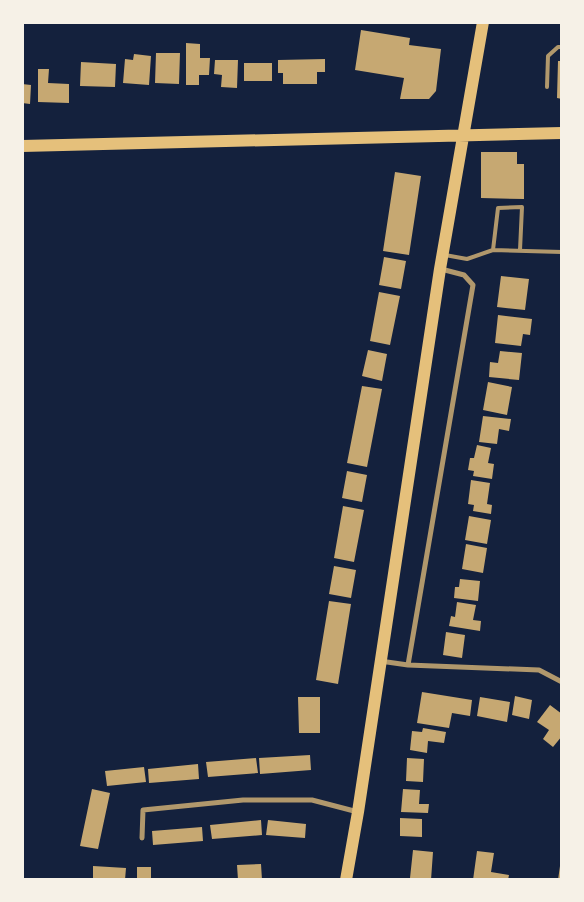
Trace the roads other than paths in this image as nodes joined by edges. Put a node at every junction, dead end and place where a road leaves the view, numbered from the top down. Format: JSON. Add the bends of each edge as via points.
{"nodes":[{"id":1,"x":483,"y":22,"type":"edge"},
{"id":2,"x":562,"y":47,"type":"edge"},
{"id":3,"x":547,"y":87,"type":"dead end"},
{"id":4,"x":562,"y":133,"type":"edge"},
{"id":5,"x":465,"y":135,"type":"junction"},
{"id":6,"x":22,"y":146,"type":"edge"},
{"id":7,"x":493,"y":250,"type":"junction"},
{"id":8,"x":520,"y":250,"type":"junction"},
{"id":9,"x":562,"y":252,"type":"edge"},
{"id":10,"x":443,"y":254,"type":"junction"},
{"id":11,"x":440,"y":268,"type":"junction"},
{"id":12,"x":380,"y":661,"type":"junction"},
{"id":13,"x":408,"y":665,"type":"junction"},
{"id":14,"x":562,"y":682,"type":"edge"},
{"id":15,"x":358,"y":812,"type":"junction"},
{"id":16,"x":142,"y":838,"type":"dead end"},
{"id":17,"x":346,"y":880,"type":"edge"}],
"edges":[{"from":1,"to":5,"type":"highway"},
{"from":2,"to":3,"type":"lane","via":[[548,56]]},
{"from":4,"to":5,"type":"highway"},
{"from":5,"to":6,"type":"highway"},
{"from":5,"to":10,"type":"highway"},
{"from":7,"to":8,"type":"lane"},
{"from":7,"to":8,"type":"lane","via":[[498,208],[522,207]]},
{"from":7,"to":10,"type":"lane","via":[[466,259]]},
{"from":8,"to":9,"type":"lane"},
{"from":10,"to":11,"type":"highway"},
{"from":11,"to":12,"type":"highway"},
{"from":11,"to":13,"type":"street","via":[[464,276],[473,285]]},
{"from":12,"to":13,"type":"street"},
{"from":12,"to":15,"type":"highway"},
{"from":13,"to":14,"type":"street","via":[[539,670]]},
{"from":15,"to":16,"type":"street","via":[[312,800],[243,800],[143,810]]},
{"from":15,"to":17,"type":"highway"}]}
